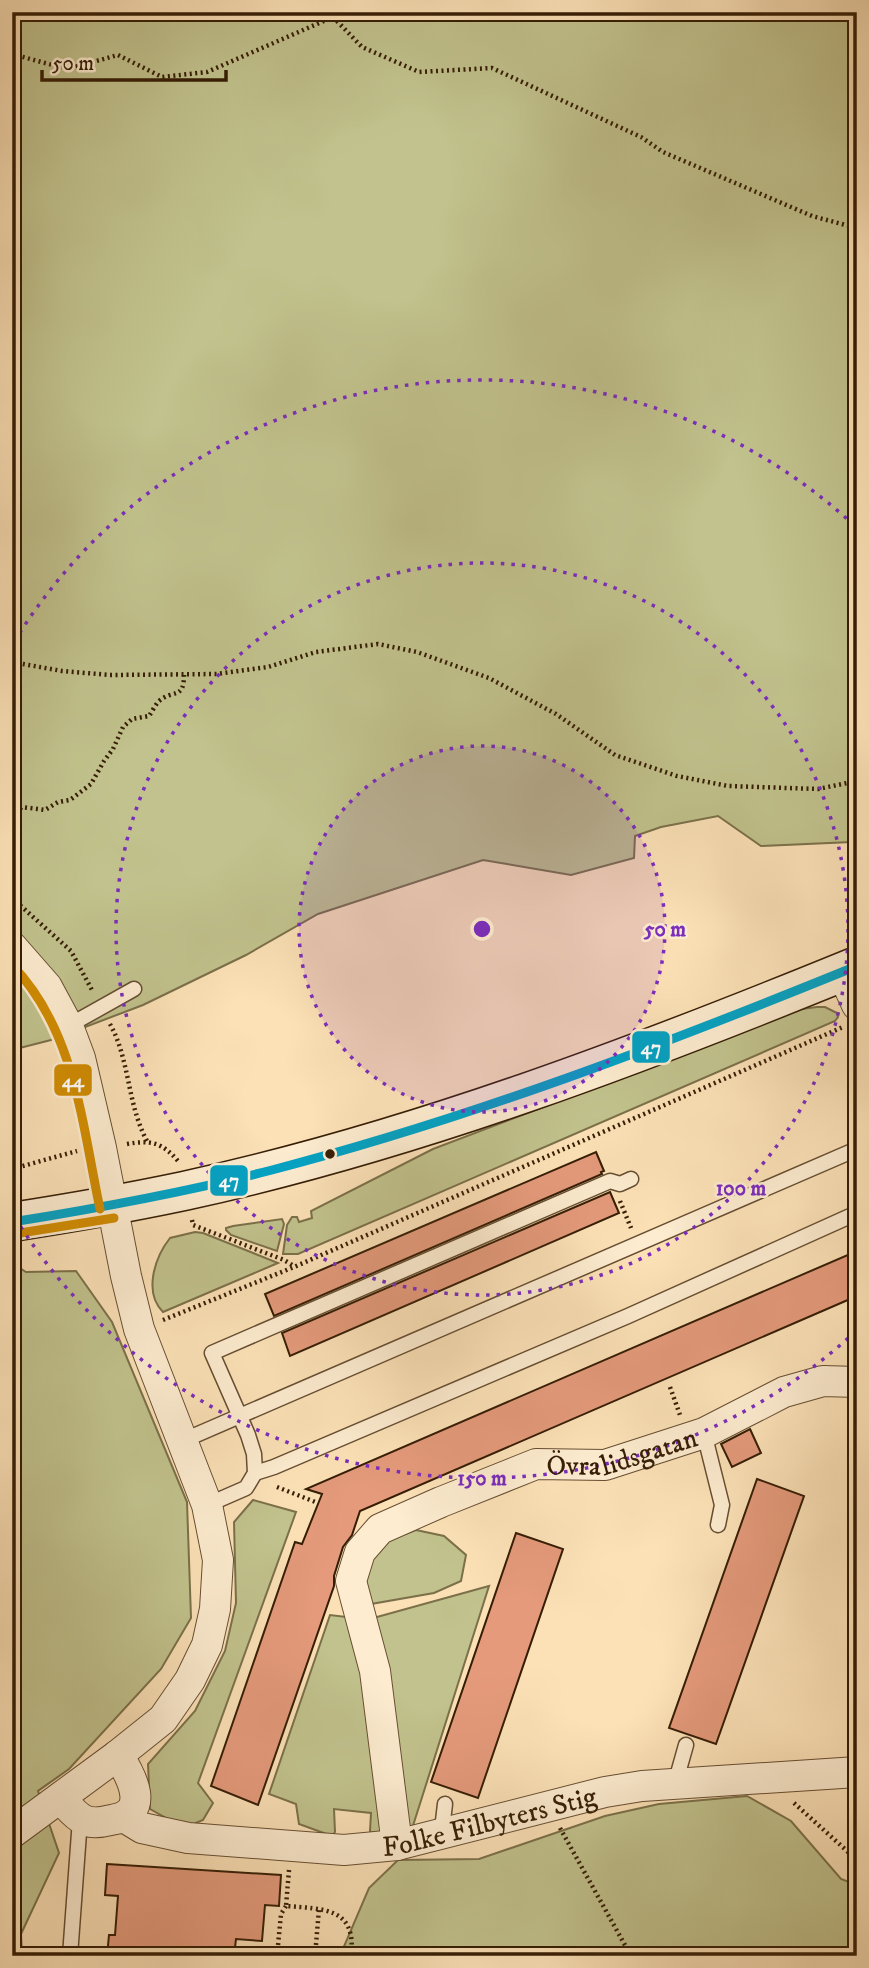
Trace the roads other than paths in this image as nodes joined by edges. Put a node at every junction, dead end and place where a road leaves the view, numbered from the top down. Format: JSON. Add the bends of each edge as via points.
{"nodes":[{"id":1,"x":12,"y":947,"type":"edge"},
{"id":2,"x":134,"y":989,"type":"dead end"},
{"id":3,"x":850,"y":993,"type":"edge"},
{"id":4,"x":68,"y":1026,"type":"junction"},
{"id":5,"x":857,"y":1149,"type":"edge"},
{"id":6,"x":631,"y":1180,"type":"dead end"},
{"id":7,"x":112,"y":1206,"type":"junction"},
{"id":8,"x":857,"y":1213,"type":"edge"},
{"id":9,"x":12,"y":1222,"type":"edge"},
{"id":10,"x":857,"y":1382,"type":"edge"},
{"id":11,"x":240,"y":1416,"type":"junction"},
{"id":12,"x":704,"y":1433,"type":"junction"},
{"id":13,"x":182,"y":1441,"type":"junction"},
{"id":14,"x":255,"y":1473,"type":"junction"},
{"id":15,"x":207,"y":1505,"type":"junction"},
{"id":16,"x":718,"y":1525,"type":"dead end"},
{"id":17,"x":686,"y":1745,"type":"dead end"},
{"id":18,"x":118,"y":1755,"type":"junction"},
{"id":19,"x":857,"y":1772,"type":"edge"},
{"id":20,"x":675,"y":1784,"type":"junction"},
{"id":21,"x":60,"y":1798,"type":"junction"},
{"id":22,"x":124,"y":1817,"type":"junction"},
{"id":23,"x":80,"y":1819,"type":"junction"},
{"id":24,"x":12,"y":1833,"type":"edge"},
{"id":25,"x":397,"y":1845,"type":"junction"},
{"id":26,"x":70,"y":1956,"type":"edge"}],
"edges":[{"from":1,"to":4,"type":"street","via":[[47,987]]},
{"from":2,"to":4,"type":"lane"},
{"from":3,"to":7,"type":"street","via":[[606,1063],[330,1154]]},
{"from":4,"to":7,"type":"street","via":[[86,1078]]},
{"from":5,"to":11,"type":"lane"},
{"from":6,"to":11,"type":"lane","via":[[610,1181],[212,1353]]},
{"from":7,"to":9,"type":"street"},
{"from":7,"to":13,"type":"street","via":[[139,1329]]},
{"from":8,"to":14,"type":"lane","via":[[628,1316]]},
{"from":10,"to":12,"type":"street","name":"Övralidsgatan","via":[[823,1381],[784,1392]]},
{"from":11,"to":13,"type":"lane"},
{"from":11,"to":14,"type":"lane","via":[[254,1454]]},
{"from":12,"to":16,"type":"lane","via":[[722,1505]]},
{"from":12,"to":25,"type":"street","name":"Övralidsgatan","via":[[605,1465],[536,1464],[380,1529],[360,1552],[351,1581],[374,1671]]},
{"from":13,"to":15,"type":"street"},
{"from":14,"to":15,"type":"lane","via":[[246,1488]]},
{"from":15,"to":18,"type":"street","via":[[218,1560],[207,1645],[163,1718]]},
{"from":17,"to":20,"type":"lane"},
{"from":18,"to":21,"type":"street"},
{"from":18,"to":22,"type":"street","via":[[136,1792],[132,1809]]},
{"from":19,"to":20,"type":"street","name":"Folke Filbyters Stig"},
{"from":20,"to":25,"type":"street","name":"Folke Filbyters Stig","via":[[446,1818]]},
{"from":21,"to":23,"type":"street"},
{"from":21,"to":24,"type":"street"},
{"from":22,"to":23,"type":"street"},
{"from":22,"to":25,"type":"street","name":"Folke Filbyters Stig","via":[[142,1828],[188,1838],[344,1850]]},
{"from":23,"to":26,"type":"lane"}]}
